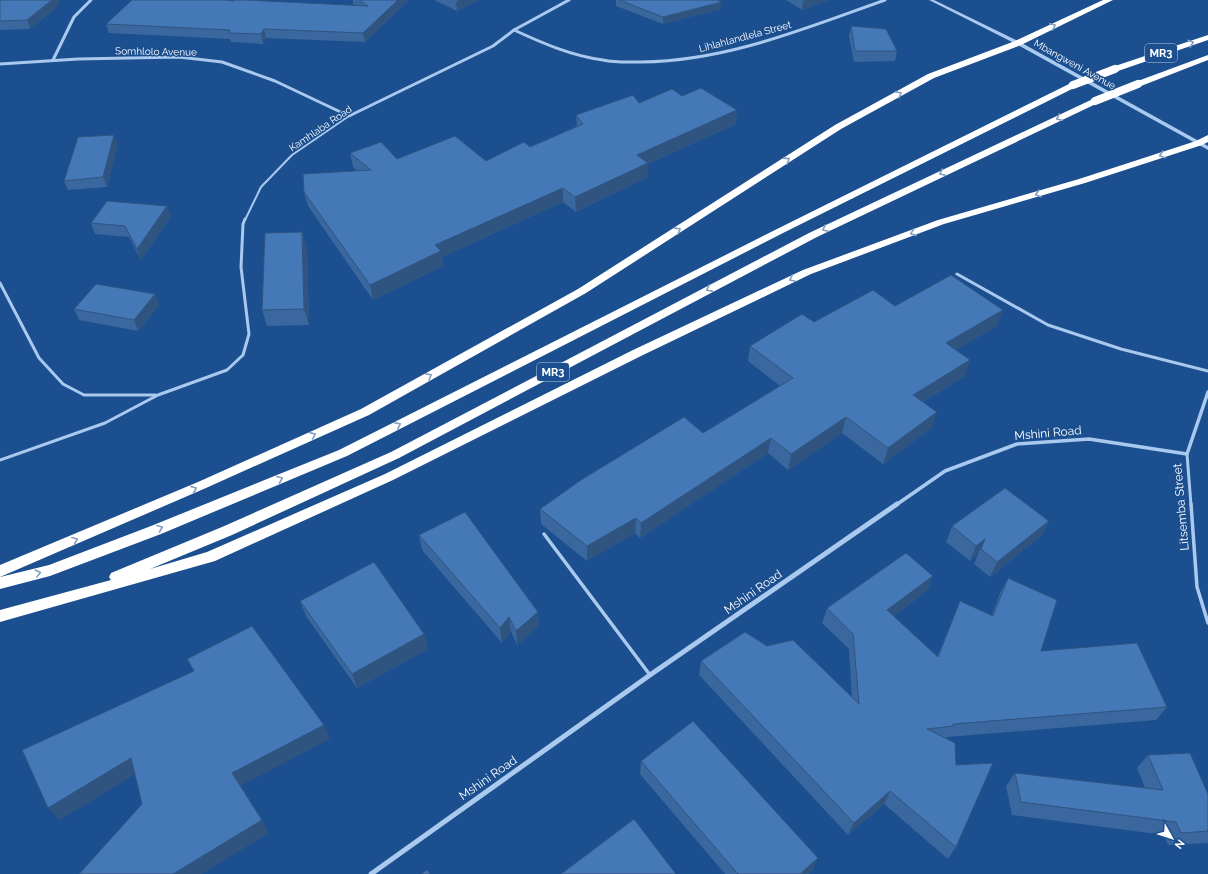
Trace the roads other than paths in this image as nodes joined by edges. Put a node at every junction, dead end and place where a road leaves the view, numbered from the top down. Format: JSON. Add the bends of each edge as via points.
{"nodes":[{"id":1,"x":92,"y":0,"type":"edge"},
{"id":2,"x":569,"y":0,"type":"edge"},
{"id":3,"x":885,"y":0,"type":"edge"},
{"id":4,"x":931,"y":0,"type":"edge"},
{"id":5,"x":1109,"y":0,"type":"edge"},
{"id":6,"x":514,"y":30,"type":"junction"},
{"id":7,"x":1208,"y":37,"type":"edge"},
{"id":8,"x":1018,"y":43,"type":"junction"},
{"id":9,"x":1208,"y":57,"type":"edge"},
{"id":10,"x":53,"y":60,"type":"junction"},
{"id":11,"x":0,"y":64,"type":"edge"},
{"id":12,"x":349,"y":116,"type":"junction"},
{"id":13,"x":1205,"y":143,"type":"edge"},
{"id":14,"x":957,"y":274,"type":"dead end"},
{"id":15,"x":0,"y":283,"type":"edge"},
{"id":16,"x":1208,"y":371,"type":"edge"},
{"id":17,"x":1208,"y":392,"type":"edge"},
{"id":18,"x":158,"y":395,"type":"junction"},
{"id":19,"x":1187,"y":454,"type":"junction"},
{"id":20,"x":0,"y":460,"type":"edge"},
{"id":21,"x":544,"y":534,"type":"edge"},
{"id":22,"x":0,"y":571,"type":"edge"},
{"id":23,"x":0,"y":583,"type":"edge"},
{"id":24,"x":64,"y":599,"type":"junction"},
{"id":25,"x":0,"y":616,"type":"edge"},
{"id":26,"x":1208,"y":623,"type":"edge"},
{"id":27,"x":650,"y":675,"type":"junction"},
{"id":28,"x":371,"y":874,"type":"edge"}],
"edges":[{"from":1,"to":10,"type":"street","via":[[74,17]]},
{"from":2,"to":6,"type":"street","name":"Kamhlaba Road"},
{"from":3,"to":6,"type":"street","name":"Lihlahlandlela Street","via":[[777,37],[704,57],[651,63],[601,61],[549,46]]},
{"from":4,"to":8,"type":"street","name":"Mbangweni Avenue"},
{"from":8,"to":5,"type":"highway","one_way":true},
{"from":6,"to":12,"type":"street","name":"Kamhlaba Road","via":[[493,46]]},
{"from":23,"to":7,"type":"highway","number":"MR3","one_way":true,"bridge":true,"via":[[50,570],[156,530],[343,453],[1074,85]]},
{"from":8,"to":13,"type":"street","name":"Mbangweni Avenue"},
{"from":22,"to":8,"type":"highway","one_way":true,"via":[[365,412],[582,291],[838,127],[931,76]]},
{"from":9,"to":24,"type":"highway","number":"MR3","one_way":true,"bridge":true,"via":[[1095,101],[813,235],[395,455],[227,531]]},
{"from":10,"to":11,"type":"street","name":"Somhlolo Avenue"},
{"from":10,"to":12,"type":"street","name":"Somhlolo Avenue","via":[[179,57],[222,62],[276,81]]},
{"from":12,"to":18,"type":"lane","name":"Kamhlaba Road","via":[[292,155],[261,188],[244,224],[240,267],[249,334],[243,355],[227,370]]},
{"from":13,"to":24,"type":"highway","one_way":true,"via":[[941,222],[807,272],[637,353],[389,477],[210,557]]},
{"from":14,"to":16,"type":"lane","via":[[1048,325],[1121,349]]},
{"from":15,"to":18,"type":"lane","via":[[39,358],[63,384],[84,395]]},
{"from":17,"to":19,"type":"street","name":"Litsemba Street"},
{"from":18,"to":20,"type":"lane","via":[[105,423]]},
{"from":19,"to":26,"type":"lane","name":"Litsemba Street","via":[[1197,587]]},
{"from":19,"to":27,"type":"street","name":"Mshini Road","via":[[1089,439],[1018,444],[945,470]]},
{"from":21,"to":27,"type":"lane"},
{"from":24,"to":25,"type":"highway","number":"MR3"},
{"from":27,"to":28,"type":"street","name":"Mshini Road"}]}
